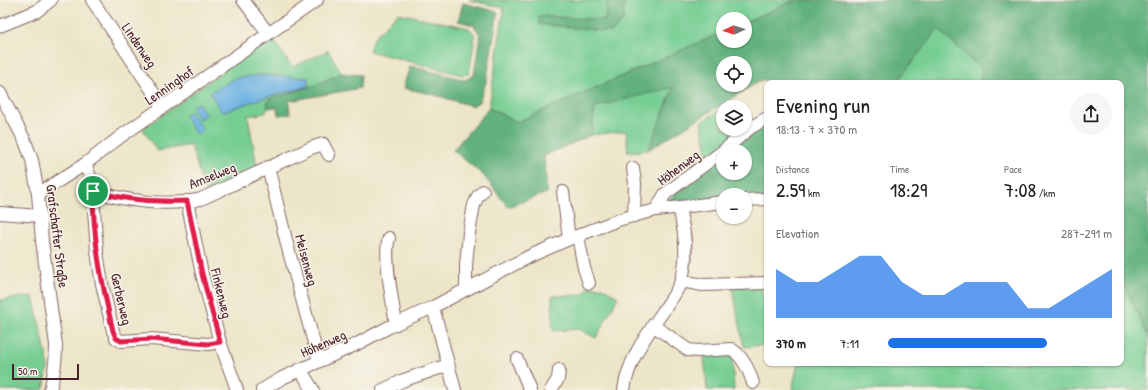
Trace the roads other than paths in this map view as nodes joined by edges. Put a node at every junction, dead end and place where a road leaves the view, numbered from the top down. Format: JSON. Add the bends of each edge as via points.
{"nodes":[{"id":1,"x":51,"y":0,"type":"edge"},
{"id":2,"x":92,"y":0,"type":"edge"},
{"id":3,"x":243,"y":0,"type":"edge"},
{"id":4,"x":317,"y":0,"type":"edge"},
{"id":5,"x":34,"y":5,"type":"edge"},
{"id":6,"x":0,"y":26,"type":"edge"},
{"id":7,"x":268,"y":33,"type":"junction"},
{"id":8,"x":0,"y":93,"type":"edge"},
{"id":9,"x":163,"y":107,"type":"junction"},
{"id":10,"x":764,"y":120,"type":"edge"},
{"id":11,"x":731,"y":144,"type":"edge"},
{"id":12,"x":329,"y":156,"type":"dead end"},
{"id":13,"x":716,"y":156,"type":"edge"},
{"id":14,"x":85,"y":164,"type":"junction"},
{"id":15,"x":268,"y":167,"type":"junction"},
{"id":16,"x":632,"y":168,"type":"dead end"},
{"id":17,"x":93,"y":191,"type":"junction"},
{"id":18,"x":483,"y":191,"type":"dead end"},
{"id":19,"x":563,"y":192,"type":"dead end"},
{"id":20,"x":38,"y":194,"type":"junction"},
{"id":21,"x":764,"y":199,"type":"edge"},
{"id":22,"x":752,"y":200,"type":"edge"},
{"id":23,"x":187,"y":201,"type":"junction"},
{"id":24,"x":716,"y":203,"type":"edge"},
{"id":25,"x":679,"y":208,"type":"junction"},
{"id":26,"x":656,"y":210,"type":"junction"},
{"id":27,"x":0,"y":213,"type":"edge"},
{"id":28,"x":40,"y":216,"type":"junction"},
{"id":29,"x":634,"y":216,"type":"junction"},
{"id":30,"x":389,"y":238,"type":"dead end"},
{"id":31,"x":573,"y":238,"type":"junction"},
{"id":32,"x":681,"y":282,"type":"junction"},
{"id":33,"x":589,"y":283,"type":"dead end"},
{"id":34,"x":764,"y":283,"type":"edge"},
{"id":35,"x":466,"y":289,"type":"junction"},
{"id":36,"x":433,"y":307,"type":"junction"},
{"id":37,"x":396,"y":324,"type":"junction"},
{"id":38,"x":654,"y":325,"type":"junction"},
{"id":39,"x":220,"y":342,"type":"junction"},
{"id":40,"x":517,"y":359,"type":"dead end"},
{"id":41,"x":319,"y":361,"type":"junction"},
{"id":42,"x":448,"y":365,"type":"junction"},
{"id":43,"x":300,"y":369,"type":"junction"},
{"id":44,"x":559,"y":370,"type":"dead end"},
{"id":45,"x":753,"y":382,"type":"dead end"},
{"id":46,"x":50,"y":390,"type":"edge"},
{"id":47,"x":237,"y":390,"type":"edge"},
{"id":48,"x":262,"y":390,"type":"edge"},
{"id":49,"x":313,"y":390,"type":"edge"},
{"id":50,"x":383,"y":390,"type":"edge"},
{"id":51,"x":455,"y":390,"type":"edge"},
{"id":52,"x":530,"y":390,"type":"edge"},
{"id":53,"x":551,"y":390,"type":"edge"},
{"id":54,"x":624,"y":390,"type":"edge"}],
"edges":[{"from":1,"to":5,"type":"street"},
{"from":2,"to":9,"type":"street","name":"Lindenweg"},
{"from":3,"to":7,"type":"street"},
{"from":4,"to":7,"type":"street","name":"Lenninghof"},
{"from":5,"to":6,"type":"street"},
{"from":7,"to":9,"type":"street","name":"Lenninghof"},
{"from":8,"to":20,"type":"street","name":"Grafschafter Straße","via":[[30,151]]},
{"from":9,"to":14,"type":"street","name":"Lenninghof"},
{"from":10,"to":11,"type":"street","name":"Höhenweg"},
{"from":12,"to":15,"type":"street","name":"Amselweg","via":[[323,144]]},
{"from":13,"to":26,"type":"street","name":"Höhenweg","via":[[665,194]]},
{"from":14,"to":17,"type":"street","name":"Gerberweg"},
{"from":14,"to":20,"type":"street","name":"Lenninghof"},
{"from":15,"to":23,"type":"street","name":"Amselweg","via":[[201,199]]},
{"from":15,"to":41,"type":"street","name":"Meisenweg"},
{"from":16,"to":29,"type":"street","name":"Höhenweg","via":[[635,183]]},
{"from":17,"to":23,"type":"street","name":"Amselweg","via":[[129,200]]},
{"from":17,"to":39,"type":"street","name":"Gerberweg","via":[[99,266],[116,338],[121,341],[151,339],[208,344]]},
{"from":18,"to":35,"type":"street","via":[[476,200],[469,228]]},
{"from":19,"to":31,"type":"street"},
{"from":20,"to":28,"type":"street","name":"Grafschafter Straße"},
{"from":21,"to":22,"type":"street"},
{"from":23,"to":39,"type":"street","name":"Finkenweg","via":[[202,274]]},
{"from":24,"to":25,"type":"street","name":"Höhenweg"},
{"from":25,"to":26,"type":"street","name":"Höhenweg"},
{"from":25,"to":32,"type":"street","via":[[685,247]]},
{"from":26,"to":29,"type":"street","name":"Höhenweg"},
{"from":27,"to":28,"type":"street"},
{"from":28,"to":46,"type":"street","name":"Grafschafter Straße","via":[[56,345]]},
{"from":29,"to":31,"type":"street","name":"Höhenweg"},
{"from":30,"to":37,"type":"street","via":[[386,246]]},
{"from":31,"to":33,"type":"street"},
{"from":31,"to":35,"type":"street","name":"Höhenweg","via":[[528,256]]},
{"from":32,"to":34,"type":"street","via":[[703,285]]},
{"from":32,"to":38,"type":"street"},
{"from":35,"to":36,"type":"street","name":"Höhenweg"},
{"from":36,"to":37,"type":"street","name":"Höhenweg"},
{"from":36,"to":42,"type":"street"},
{"from":37,"to":41,"type":"street","name":"Höhenweg"},
{"from":38,"to":45,"type":"street","via":[[688,350],[731,349],[748,368]]},
{"from":38,"to":54,"type":"street","via":[[636,351]]},
{"from":39,"to":47,"type":"street","name":"Finkenweg"},
{"from":40,"to":52,"type":"street"},
{"from":41,"to":43,"type":"street","name":"Höhenweg"},
{"from":42,"to":50,"type":"street"},
{"from":42,"to":51,"type":"street"},
{"from":43,"to":48,"type":"street","name":"Höhenweg"},
{"from":43,"to":49,"type":"street"},
{"from":44,"to":53,"type":"street","via":[[558,379]]}]}
